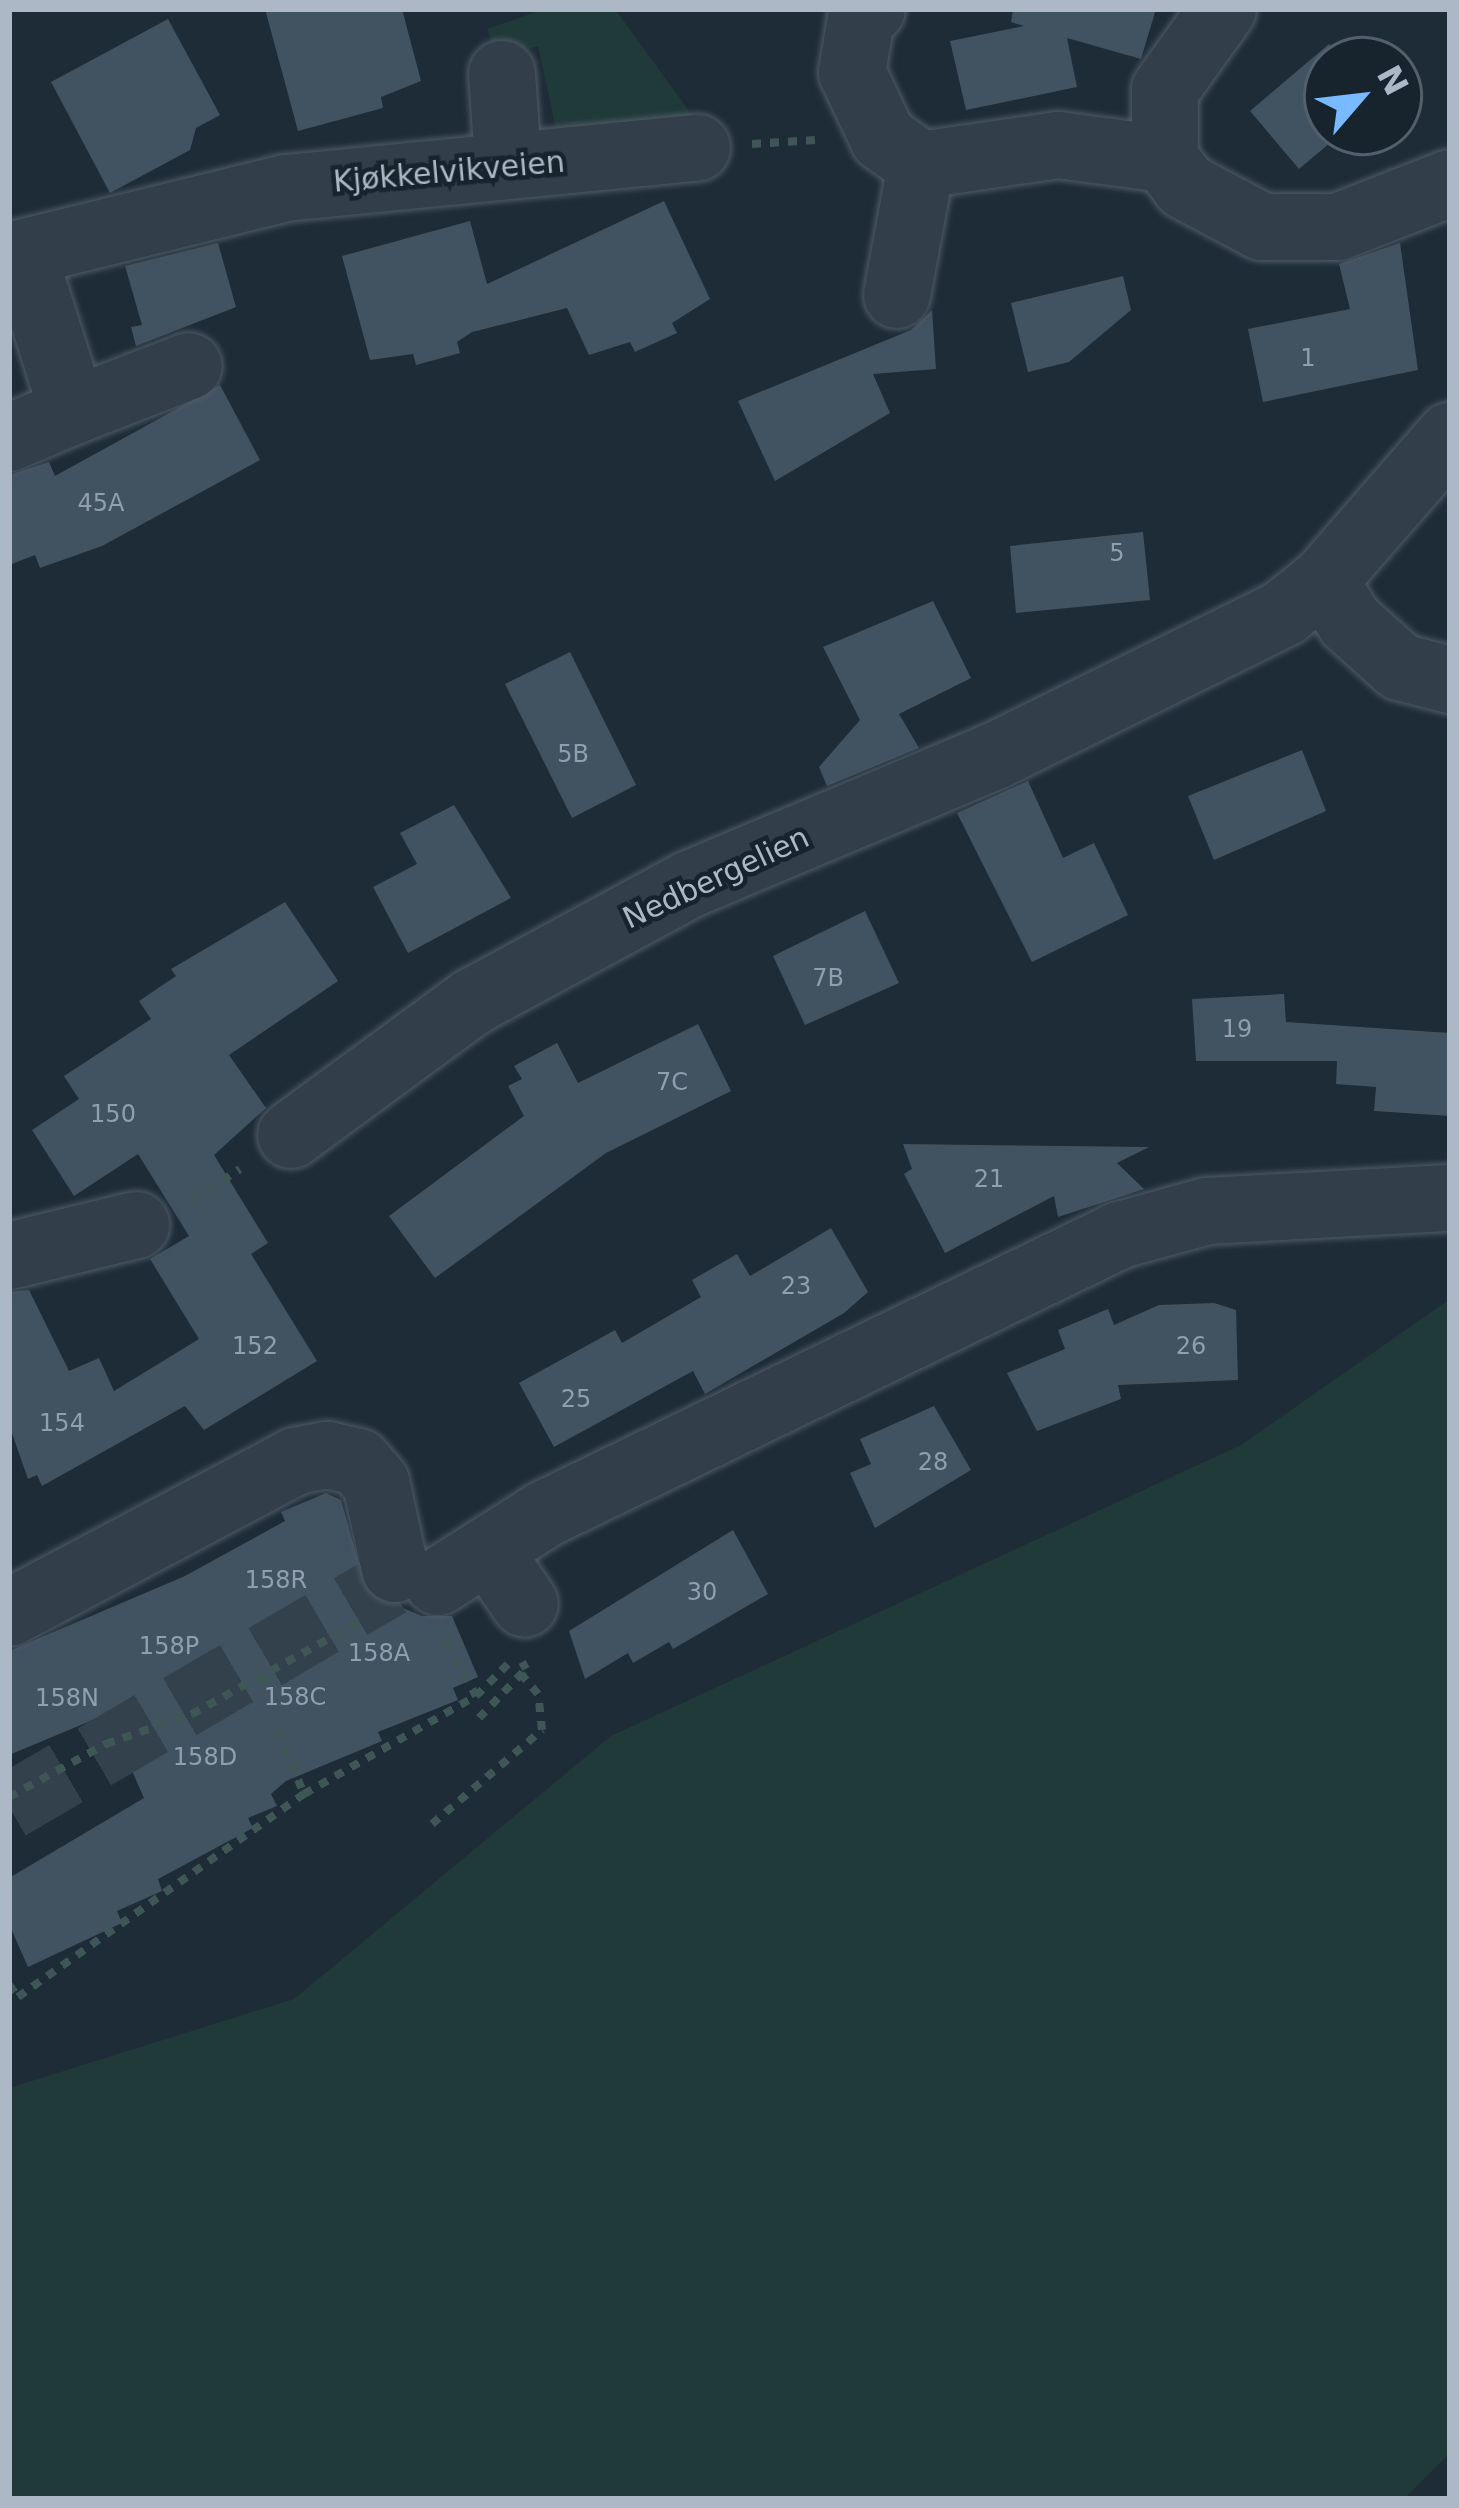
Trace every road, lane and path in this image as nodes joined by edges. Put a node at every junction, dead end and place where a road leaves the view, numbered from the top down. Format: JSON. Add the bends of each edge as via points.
{"nodes":[{"id":1,"x":872,"y":9,"type":"edge"},
{"id":2,"x":1223,"y":9,"type":"edge"},
{"id":3,"x":502,"y":74,"type":"dead end"},
{"id":4,"x":697,"y":148,"type":"joint"},
{"id":5,"x":902,"y":152,"type":"junction"},
{"id":6,"x":1165,"y":159,"type":"junction"},
{"id":7,"x":508,"y":162,"type":"junction"},
{"id":8,"x":1450,"y":183,"type":"edge"},
{"id":9,"x":16,"y":254,"type":"edge"},
{"id":10,"x":897,"y":296,"type":"dead end"},
{"id":11,"x":189,"y":367,"type":"dead end"},
{"id":12,"x":73,"y":412,"type":"junction"},
{"id":13,"x":1450,"y":436,"type":"edge"},
{"id":14,"x":9,"y":438,"type":"edge"},
{"id":15,"x":1324,"y":581,"type":"junction"},
{"id":16,"x":1450,"y":680,"type":"edge"},
{"id":17,"x":291,"y":1135,"type":"joint"},
{"id":18,"x":1450,"y":1198,"type":"edge"},
{"id":19,"x":136,"y":1225,"type":"joint"},
{"id":20,"x":9,"y":1256,"type":"edge"},
{"id":21,"x":428,"y":1590,"type":"junction"},
{"id":22,"x":9,"y":1612,"type":"edge"},
{"id":23,"x":513,"y":1634,"type":"junction"},
{"id":24,"x":521,"y":1674,"type":"junction"},
{"id":25,"x":262,"y":1676,"type":"junction"},
{"id":26,"x":270,"y":1691,"type":"dead end"},
{"id":27,"x":476,"y":1696,"type":"junction"},
{"id":28,"x":479,"y":1718,"type":"dead end"},
{"id":29,"x":277,"y":1730,"type":"dead end"},
{"id":30,"x":304,"y":1794,"type":"junction"},
{"id":31,"x":9,"y":1796,"type":"edge"},
{"id":32,"x":432,"y":1824,"type":"dead end"},
{"id":33,"x":9,"y":1985,"type":"edge"}],
"edges":[{"from":1,"to":5,"type":"street","via":[[861,19],[852,72]]},
{"from":2,"to":6,"type":"street","via":[[1166,90]]},
{"from":3,"to":7,"type":"street"},
{"from":4,"to":5,"type":"path"},
{"from":4,"to":7,"type":"street","name":"Kjøkkelvikveien"},
{"from":5,"to":6,"type":"street","via":[[1058,146]]},
{"from":5,"to":10,"type":"street"},
{"from":6,"to":8,"type":"street","via":[[1199,196],[1262,227],[1338,226]]},
{"from":7,"to":9,"type":"street","name":"Kjøkkelvikveien","via":[[286,188]]},
{"from":9,"to":12,"type":"street","name":"Kjøkkelvikveien"},
{"from":11,"to":12,"type":"street"},
{"from":12,"to":14,"type":"street"},
{"from":13,"to":15,"type":"street","name":"Nedbergelien"},
{"from":15,"to":16,"type":"street","via":[[1350,622],[1400,667]]},
{"from":15,"to":17,"type":"street","name":"Nedbergelien","via":[[1284,614],[993,757],[688,885],[472,1002]]},
{"from":17,"to":19,"type":"path"},
{"from":18,"to":21,"type":"street","via":[[1207,1211],[1120,1234],[694,1446]]},
{"from":19,"to":20,"type":"street"},
{"from":21,"to":22,"type":"street","via":[[376,1483],[358,1462],[327,1455],[296,1461]]},
{"from":21,"to":23,"type":"street"},
{"from":21,"to":25,"type":"path"},
{"from":21,"to":27,"type":"path"},
{"from":23,"to":24,"type":"path"},
{"from":23,"to":27,"type":"path","via":[[508,1664]]},
{"from":24,"to":28,"type":"path"},
{"from":24,"to":32,"type":"path","via":[[538,1694],[542,1730]]},
{"from":25,"to":26,"type":"path"},
{"from":25,"to":31,"type":"path"},
{"from":27,"to":30,"type":"path"},
{"from":29,"to":30,"type":"path"},
{"from":30,"to":33,"type":"path","via":[[18,1997]]}]}
